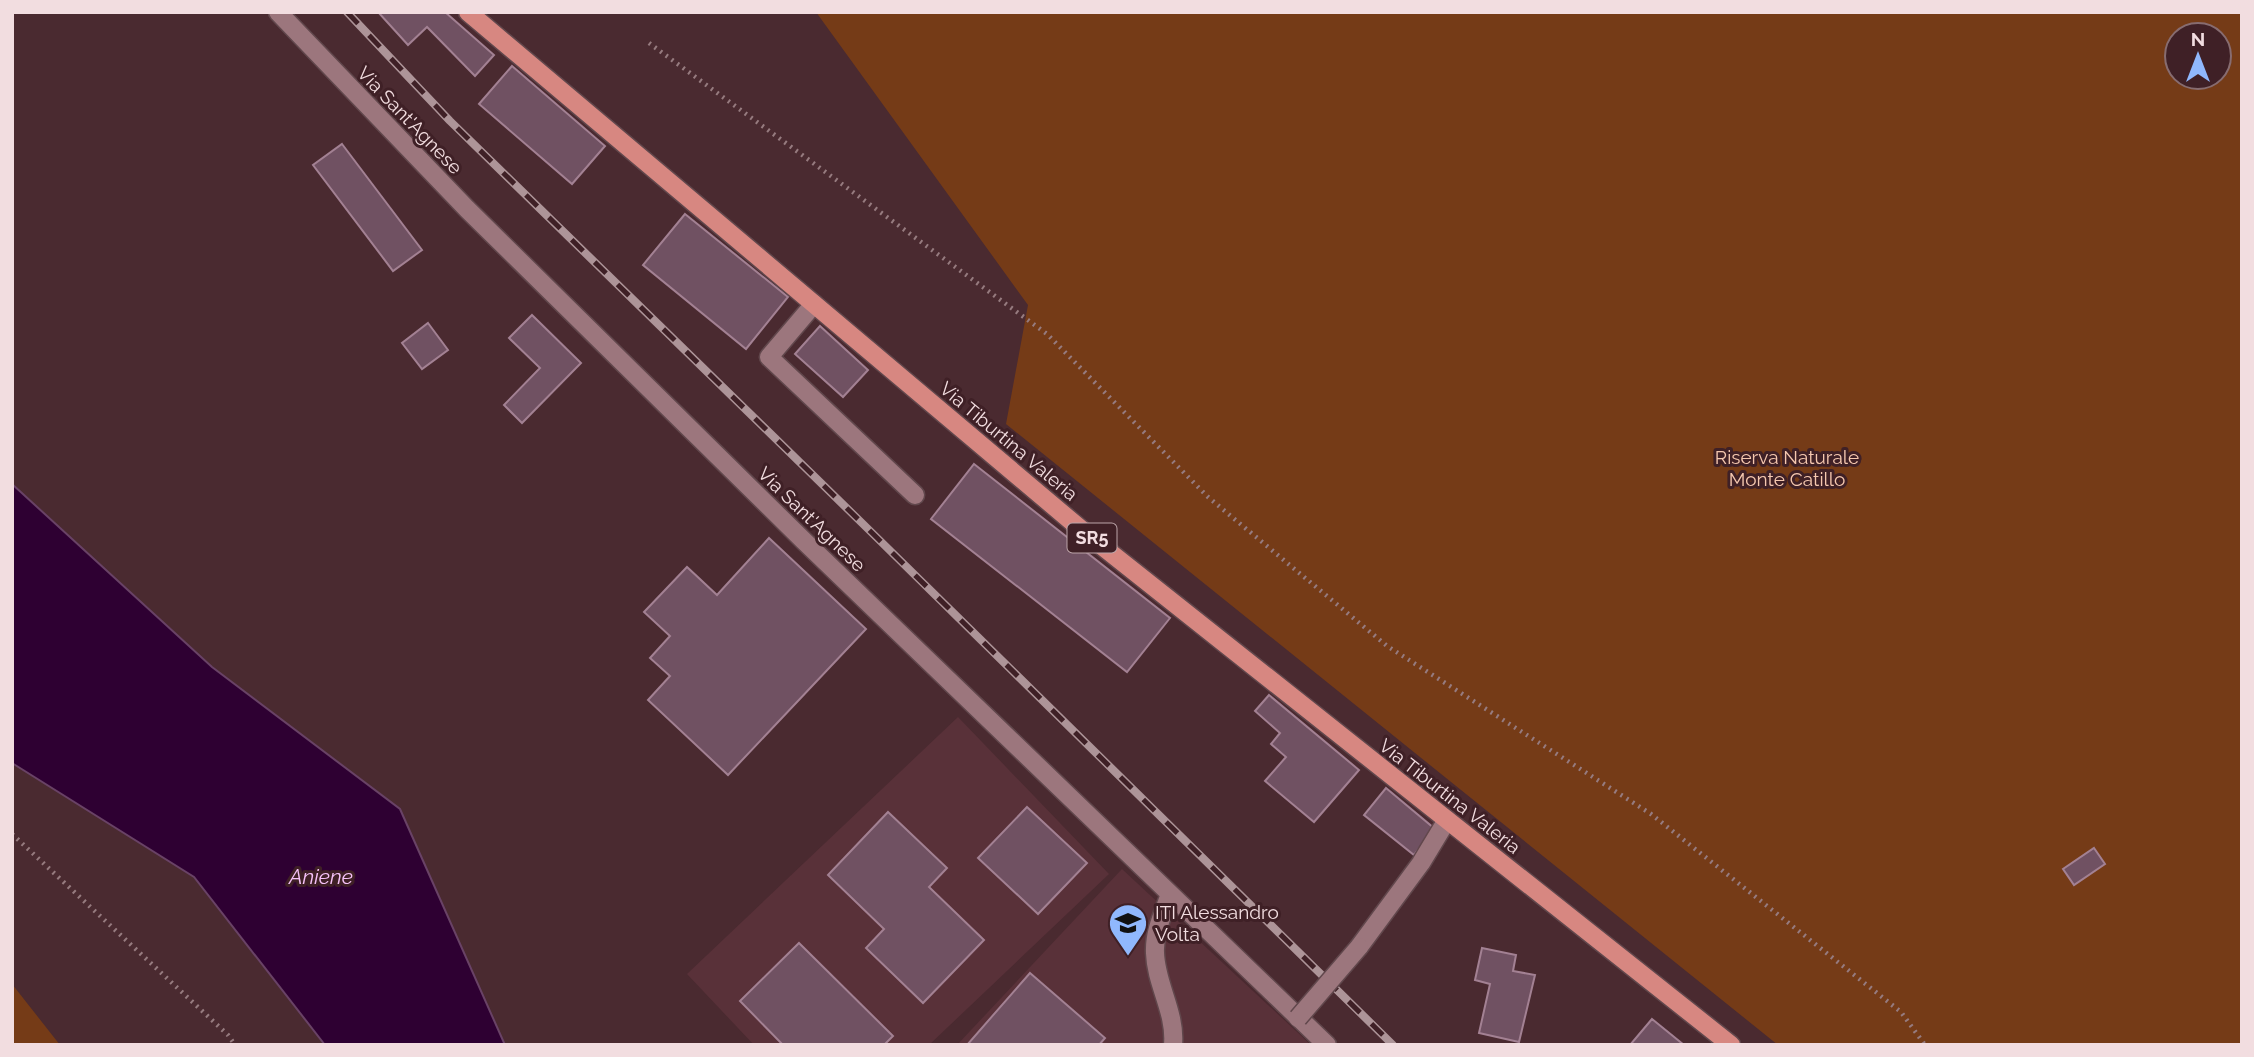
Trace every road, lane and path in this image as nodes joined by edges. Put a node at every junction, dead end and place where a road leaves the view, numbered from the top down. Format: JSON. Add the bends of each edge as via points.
{"nodes":[{"id":1,"x":278,"y":12,"type":"edge"},
{"id":2,"x":468,"y":12,"type":"edge"},
{"id":3,"x":649,"y":43,"type":"dead end"},
{"id":4,"x":814,"y":304,"type":"junction"},
{"id":5,"x":915,"y":495,"type":"dead end"},
{"id":6,"x":1447,"y":820,"type":"junction"},
{"id":7,"x":12,"y":834,"type":"edge"},
{"id":8,"x":1170,"y":894,"type":"junction"},
{"id":9,"x":1298,"y":1018,"type":"junction"},
{"id":10,"x":235,"y":1045,"type":"edge"},
{"id":11,"x":1173,"y":1045,"type":"edge"},
{"id":12,"x":1327,"y":1045,"type":"edge"},
{"id":13,"x":1731,"y":1045,"type":"edge"},
{"id":14,"x":1925,"y":1045,"type":"edge"}],
"edges":[{"from":1,"to":8,"type":"street","name":"Via Sant'Agnese","via":[[467,209]]},
{"from":2,"to":4,"type":"main road","name":"Via Tiburtina Valeria","number":"SR5"},
{"from":3,"to":14,"type":"path","via":[[1047,334],[1208,497],[1387,646],[1651,814],[1900,1012]]},
{"from":4,"to":5,"type":"street","via":[[769,357]]},
{"from":4,"to":6,"type":"main road","name":"Via Tiburtina Valeria","number":"SR5","via":[[1083,531]]},
{"from":6,"to":9,"type":"street","bridge":true,"via":[[1359,947]]},
{"from":6,"to":13,"type":"main road","name":"Via Tiburtina Valeria","number":"SR5"},
{"from":7,"to":10,"type":"path"},
{"from":8,"to":9,"type":"street","name":"Via Sant'Agnese"},
{"from":8,"to":11,"type":"street","via":[[1158,926],[1155,953],[1171,1013]]},
{"from":9,"to":12,"type":"street","name":"Via Sant'Agnese"}]}
